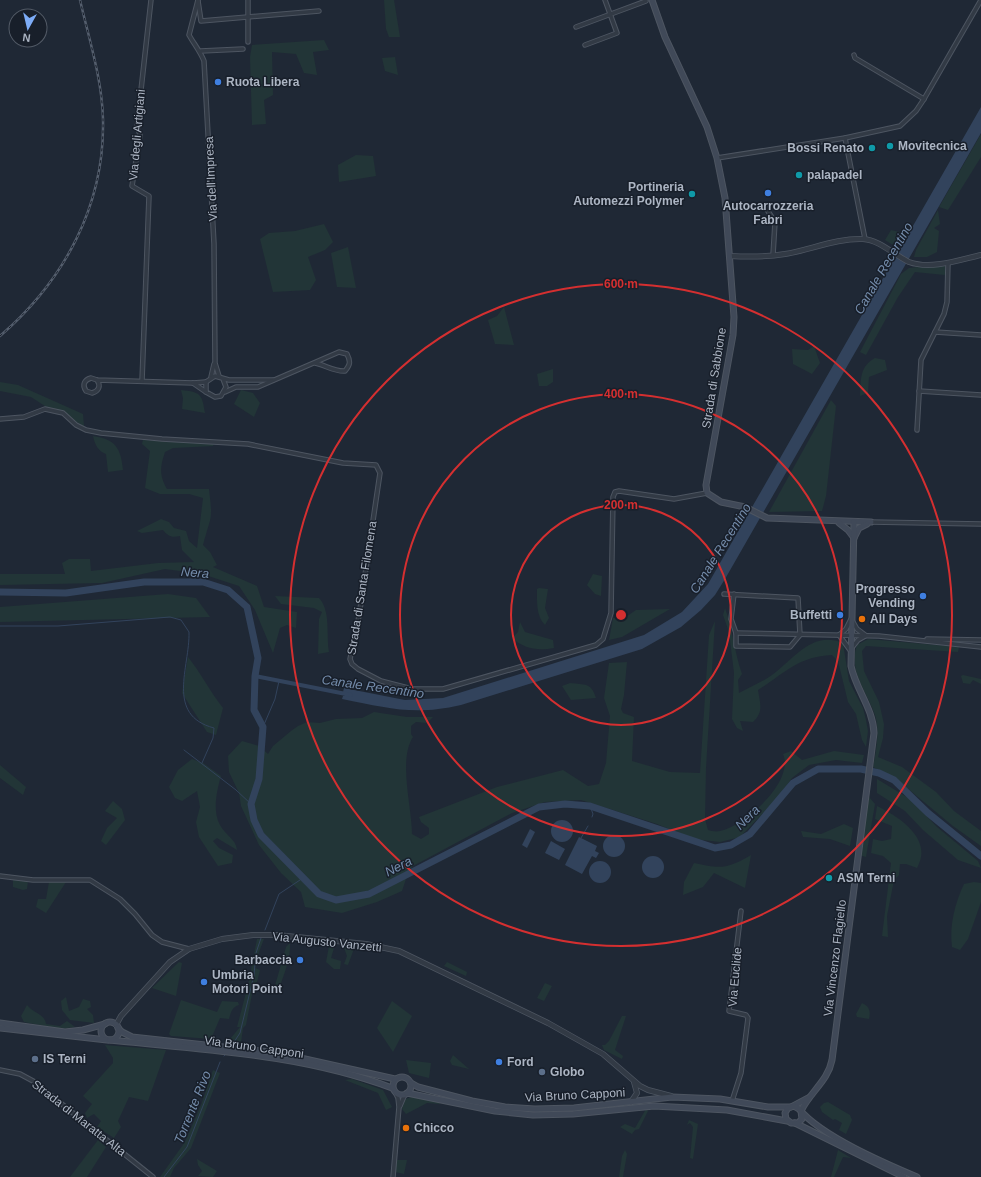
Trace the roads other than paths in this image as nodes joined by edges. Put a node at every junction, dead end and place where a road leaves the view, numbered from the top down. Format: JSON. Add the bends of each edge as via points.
{"nodes":[{"id":1,"x":151,"y":0,"type":"edge"},
{"id":2,"x":198,"y":0,"type":"edge"},
{"id":3,"x":248,"y":0,"type":"edge"},
{"id":4,"x":605,"y":0,"type":"edge"},
{"id":5,"x":649,"y":0,"type":"edge"},
{"id":6,"x":980,"y":0,"type":"edge"},
{"id":7,"x":319,"y":11,"type":"dead end"},
{"id":8,"x":610,"y":14,"type":"junction"},
{"id":9,"x":248,"y":18,"type":"junction"},
{"id":10,"x":576,"y":27,"type":"dead end"},
{"id":11,"x":248,"y":42,"type":"dead end"},
{"id":12,"x":585,"y":45,"type":"dead end"},
{"id":13,"x":243,"y":49,"type":"dead end"},
{"id":14,"x":200,"y":52,"type":"junction"},
{"id":15,"x":854,"y":55,"type":"dead end"},
{"id":16,"x":924,"y":99,"type":"junction"},
{"id":17,"x":845,"y":138,"type":"junction"},
{"id":18,"x":717,"y":158,"type":"junction"},
{"id":19,"x":764,"y":205,"type":"dead end"},
{"id":20,"x":865,"y":239,"type":"junction"},
{"id":21,"x":773,"y":255,"type":"junction"},
{"id":22,"x":981,"y":255,"type":"edge"},
{"id":23,"x":730,"y":256,"type":"junction"},
{"id":24,"x":948,"y":262,"type":"junction"},
{"id":25,"x":935,"y":332,"type":"junction"},
{"id":26,"x":981,"y":334,"type":"edge"},
{"id":27,"x":215,"y":363,"type":"junction"},
{"id":28,"x":315,"y":363,"type":"junction"},
{"id":29,"x":219,"y":376,"type":"junction"},
{"id":30,"x":210,"y":377,"type":"junction"},
{"id":31,"x":223,"y":379,"type":"junction"},
{"id":32,"x":97,"y":380,"type":"junction"},
{"id":33,"x":274,"y":380,"type":"junction"},
{"id":34,"x":142,"y":381,"type":"junction"},
{"id":35,"x":250,"y":381,"type":"junction"},
{"id":36,"x":206,"y":382,"type":"junction"},
{"id":37,"x":193,"y":383,"type":"junction"},
{"id":38,"x":251,"y":388,"type":"junction"},
{"id":39,"x":919,"y":391,"type":"junction"},
{"id":40,"x":206,"y":392,"type":"junction"},
{"id":41,"x":225,"y":392,"type":"junction"},
{"id":42,"x":981,"y":395,"type":"edge"},
{"id":43,"x":0,"y":419,"type":"edge"},
{"id":44,"x":917,"y":430,"type":"dead end"},
{"id":45,"x":707,"y":493,"type":"junction"},
{"id":46,"x":834,"y":521,"type":"junction"},
{"id":47,"x":854,"y":522,"type":"junction"},
{"id":48,"x":871,"y":522,"type":"junction"},
{"id":49,"x":981,"y":524,"type":"edge"},
{"id":50,"x":854,"y":539,"type":"junction"},
{"id":51,"x":724,"y":594,"type":"dead end"},
{"id":52,"x":734,"y":594,"type":"junction"},
{"id":53,"x":851,"y":619,"type":"junction"},
{"id":54,"x":736,"y":633,"type":"junction"},
{"id":55,"x":800,"y":635,"type":"junction"},
{"id":56,"x":838,"y":635,"type":"junction"},
{"id":57,"x":850,"y":635,"type":"junction"},
{"id":58,"x":866,"y":635,"type":"junction"},
{"id":59,"x":912,"y":640,"type":"junction"},
{"id":60,"x":981,"y":640,"type":"edge"},
{"id":61,"x":981,"y":648,"type":"edge"},
{"id":62,"x":850,"y":650,"type":"junction"},
{"id":63,"x":0,"y":876,"type":"edge"},
{"id":64,"x":741,"y":911,"type":"dead end"},
{"id":65,"x":189,"y":949,"type":"junction"},
{"id":66,"x":0,"y":1022,"type":"edge"},
{"id":67,"x":105,"y":1024,"type":"junction"},
{"id":68,"x":117,"y":1027,"type":"junction"},
{"id":69,"x":0,"y":1028,"type":"edge"},
{"id":70,"x":109,"y":1040,"type":"junction"},
{"id":71,"x":0,"y":1070,"type":"edge"},
{"id":72,"x":395,"y":1079,"type":"junction"},
{"id":73,"x":633,"y":1081,"type":"junction"},
{"id":74,"x":411,"y":1083,"type":"junction"},
{"id":75,"x":393,"y":1090,"type":"junction"},
{"id":76,"x":406,"y":1094,"type":"junction"},
{"id":77,"x":672,"y":1097,"type":"junction"},
{"id":78,"x":808,"y":1098,"type":"junction"},
{"id":79,"x":732,"y":1101,"type":"junction"},
{"id":80,"x":631,"y":1102,"type":"junction"},
{"id":81,"x":670,"y":1106,"type":"junction"},
{"id":82,"x":399,"y":1107,"type":"junction"},
{"id":83,"x":791,"y":1107,"type":"junction"},
{"id":84,"x":801,"y":1111,"type":"junction"},
{"id":85,"x":787,"y":1121,"type":"junction"},
{"id":86,"x":796,"y":1124,"type":"junction"},
{"id":87,"x":153,"y":1177,"type":"edge"},
{"id":88,"x":393,"y":1177,"type":"edge"},
{"id":89,"x":904,"y":1177,"type":"edge"},
{"id":90,"x":917,"y":1177,"type":"edge"}],
"edges":[{"from":1,"to":34,"type":"street","name":"Via degli Artigiani","via":[[137,126],[140,135],[132,186],[149,196]]},
{"from":2,"to":9,"type":"street","via":[[201,21]]},
{"from":2,"to":14,"type":"street","name":"Via dell'Impresa","via":[[189,35]]},
{"from":3,"to":9,"type":"street"},
{"from":4,"to":8,"type":"street"},
{"from":5,"to":8,"type":"street"},
{"from":5,"to":18,"type":"main road","name":"Strada di Sabbione","via":[[707,128]]},
{"from":6,"to":16,"type":"street"},
{"from":7,"to":9,"type":"street"},
{"from":8,"to":10,"type":"street"},
{"from":8,"to":12,"type":"street","via":[[617,33]]},
{"from":9,"to":11,"type":"street"},
{"from":13,"to":14,"type":"street"},
{"from":14,"to":27,"type":"street","name":"Via dell'Impresa","via":[[204,61],[214,244]]},
{"from":15,"to":16,"type":"street","via":[[855,58]]},
{"from":16,"to":17,"type":"street","via":[[900,126]]},
{"from":17,"to":18,"type":"street"},
{"from":17,"to":20,"type":"street"},
{"from":18,"to":23,"type":"main road","name":"Strada di Sabbione","via":[[725,198]]},
{"from":19,"to":21,"type":"street","via":[[775,222]]},
{"from":20,"to":21,"type":"street"},
{"from":20,"to":24,"type":"street","via":[[917,264]]},
{"from":21,"to":23,"type":"street"},
{"from":22,"to":24,"type":"street"},
{"from":23,"to":45,"type":"main road","name":"Strada di Sabbione","via":[[734,308],[733,335],[706,485]]},
{"from":24,"to":25,"type":"street","via":[[947,302]]},
{"from":25,"to":26,"type":"street"},
{"from":25,"to":39,"type":"street","via":[[921,360]]},
{"from":27,"to":29,"type":"street","name":"Via dell'Impresa"},
{"from":27,"to":30,"type":"street","name":"Via dell'Impresa"},
{"from":28,"to":28,"type":"street","via":[[338,372],[345,371],[350,365],[350,359],[348,354],[339,352]]},
{"from":28,"to":33,"type":"street"},
{"from":29,"to":30,"type":"street"},
{"from":29,"to":31,"type":"street"},
{"from":30,"to":36,"type":"street"},
{"from":31,"to":35,"type":"street"},
{"from":31,"to":41,"type":"street"},
{"from":32,"to":32,"type":"street","via":[[87,379],[84,384],[86,391],[92,393],[98,390]]},
{"from":32,"to":34,"type":"street"},
{"from":33,"to":35,"type":"street"},
{"from":33,"to":38,"type":"street"},
{"from":34,"to":37,"type":"street"},
{"from":35,"to":38,"type":"street"},
{"from":36,"to":37,"type":"street"},
{"from":36,"to":40,"type":"street"},
{"from":37,"to":40,"type":"street"},
{"from":38,"to":41,"type":"street","via":[[236,387]]},
{"from":39,"to":42,"type":"street"},
{"from":39,"to":44,"type":"street"},
{"from":40,"to":41,"type":"street","via":[[216,397]]},
{"from":43,"to":45,"type":"street","name":"Strada di Santa Filomena","via":[[24,417],[45,409],[63,413],[76,425],[101,433],[248,444],[343,463],[376,465],[380,469],[379,480],[359,616],[350,659],[358,669],[381,681],[412,689],[443,689],[596,645],[603,639],[611,613],[615,492],[674,498]]},
{"from":45,"to":46,"type":"main road","via":[[721,502],[763,516]]},
{"from":46,"to":47,"type":"main road"},
{"from":46,"to":50,"type":"main road","via":[[844,524]]},
{"from":47,"to":48,"type":"main road"},
{"from":47,"to":50,"type":"main road","name":"Via Vincenzo Flagiello"},
{"from":48,"to":49,"type":"street"},
{"from":48,"to":50,"type":"main road","via":[[859,528]]},
{"from":50,"to":53,"type":"main road","name":"Via Vincenzo Flagiello"},
{"from":51,"to":52,"type":"street"},
{"from":52,"to":54,"type":"street","via":[[731,619]]},
{"from":52,"to":55,"type":"street","via":[[798,598]]},
{"from":53,"to":56,"type":"street","via":[[843,633]]},
{"from":53,"to":57,"type":"main road","name":"Via Vincenzo Flagiello"},
{"from":53,"to":58,"type":"street","via":[[857,629]]},
{"from":54,"to":55,"type":"street"},
{"from":54,"to":55,"type":"street","via":[[736,646],[790,647]]},
{"from":55,"to":56,"type":"street"},
{"from":56,"to":57,"type":"street"},
{"from":56,"to":62,"type":"street"},
{"from":57,"to":58,"type":"street"},
{"from":57,"to":62,"type":"main road","name":"Via Vincenzo Flagiello"},
{"from":58,"to":59,"type":"street"},
{"from":58,"to":62,"type":"street"},
{"from":59,"to":60,"type":"street"},
{"from":59,"to":61,"type":"street"},
{"from":62,"to":78,"type":"main road","name":"Via Vincenzo Flagiello","via":[[853,677],[872,716],[873,743],[832,1060],[827,1077]]},
{"from":63,"to":65,"type":"street","via":[[33,880],[90,880],[120,899],[152,935],[162,942]]},
{"from":64,"to":79,"type":"street","name":"Via Euclide","via":[[729,1011],[746,1015],[748,1018],[741,1074]]},
{"from":65,"to":68,"type":"street","name":"Via Augusto Vanzetti","via":[[170,962],[121,1016]]},
{"from":65,"to":73,"type":"street","name":"Via Augusto Vanzetti","via":[[222,939],[277,935],[366,944],[399,951],[565,1032],[603,1054]]},
{"from":66,"to":67,"type":"main road","via":[[65,1032]]},
{"from":67,"to":68,"type":"main road","via":[[110,1023]]},
{"from":67,"to":70,"type":"main road","via":[[101,1032],[102,1037]]},
{"from":68,"to":70,"type":"main road","via":[[117,1036]]},
{"from":68,"to":72,"type":"main road","name":"Via Bruno Capponi","via":[[132,1037],[278,1053]]},
{"from":69,"to":70,"type":"main road","name":"Via Bruno Capponi"},
{"from":70,"to":75,"type":"main road","name":"Via Bruno Capponi","via":[[278,1058],[347,1074]]},
{"from":71,"to":87,"type":"street","name":"Strada di Maratta Alta","via":[[20,1074],[33,1081]]},
{"from":72,"to":74,"type":"main road","name":"Via Bruno Capponi","via":[[404,1076]]},
{"from":72,"to":75,"type":"main road"},
{"from":73,"to":77,"type":"street","name":"Via Augusto Vanzetti","via":[[648,1090]]},
{"from":73,"to":80,"type":"street","via":[[637,1093]]},
{"from":74,"to":76,"type":"main road","via":[[411,1088]]},
{"from":74,"to":80,"type":"main road","name":"Via Bruno Capponi","via":[[472,1101],[505,1107],[543,1109]]},
{"from":75,"to":76,"type":"main road","name":"Via Bruno Capponi","via":[[400,1095]]},
{"from":75,"to":82,"type":"street","via":[[398,1098]]},
{"from":76,"to":81,"type":"main road","name":"Via Bruno Capponi","via":[[495,1111],[533,1115]]},
{"from":76,"to":82,"type":"street"},
{"from":77,"to":79,"type":"main road","name":"Via Bruno Capponi"},
{"from":77,"to":80,"type":"main road","name":"Via Bruno Capponi"},
{"from":77,"to":81,"type":"main road","via":[[668,1101]]},
{"from":78,"to":83,"type":"main road","name":"Via Vincenzo Flagiello"},
{"from":78,"to":84,"type":"main road","name":"Via Vincenzo Flagiello"},
{"from":79,"to":83,"type":"main road","name":"Via Bruno Capponi","via":[[768,1107]]},
{"from":81,"to":85,"type":"main road","name":"Via Bruno Capponi","via":[[727,1110]]},
{"from":82,"to":88,"type":"street"},
{"from":83,"to":84,"type":"main road","via":[[797,1107]]},
{"from":83,"to":85,"type":"main road","via":[[785,1113]]},
{"from":84,"to":86,"type":"main road","via":[[802,1119]]},
{"from":84,"to":90,"type":"main road","via":[[812,1122],[840,1140]]},
{"from":85,"to":86,"type":"main road"},
{"from":86,"to":89,"type":"main road"}]}
